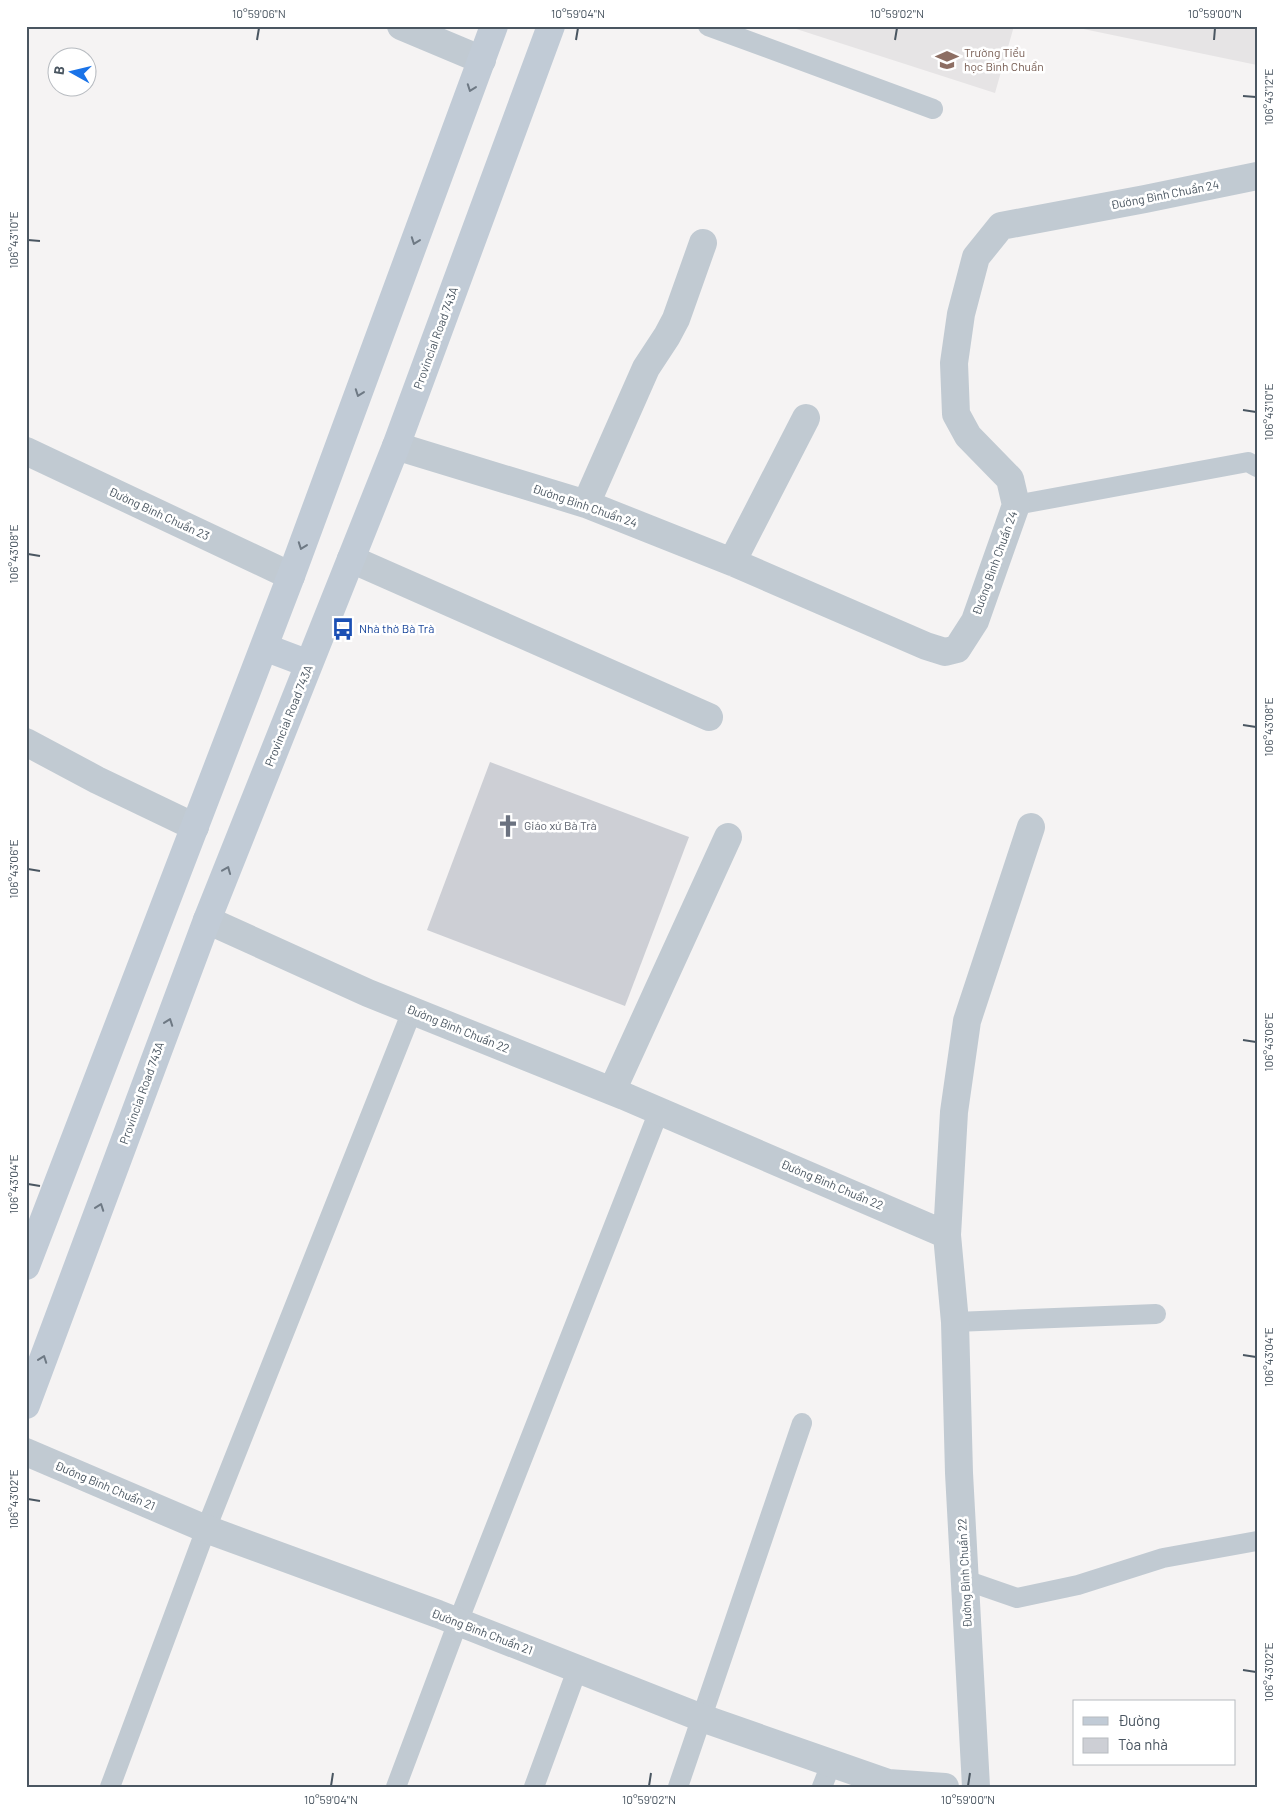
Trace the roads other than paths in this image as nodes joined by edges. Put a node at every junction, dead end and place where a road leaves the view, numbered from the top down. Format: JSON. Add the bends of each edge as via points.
{"nodes":[{"id":1,"x":401,"y":26,"type":"edge"},
{"id":2,"x":494,"y":26,"type":"edge"},
{"id":3,"x":551,"y":26,"type":"edge"},
{"id":4,"x":708,"y":26,"type":"edge"},
{"id":5,"x":482,"y":60,"type":"junction"},
{"id":6,"x":933,"y":109,"type":"dead end"},
{"id":7,"x":1257,"y":176,"type":"edge"},
{"id":8,"x":703,"y":244,"type":"dead end"},
{"id":9,"x":806,"y":418,"type":"dead end"},
{"id":10,"x":396,"y":446,"type":"junction"},
{"id":11,"x":26,"y":451,"type":"edge"},
{"id":12,"x":1257,"y":466,"type":"edge"},
{"id":13,"x":586,"y":504,"type":"junction"},
{"id":14,"x":1016,"y":505,"type":"junction"},
{"id":15,"x":351,"y":559,"type":"junction"},
{"id":16,"x":732,"y":562,"type":"junction"},
{"id":17,"x":291,"y":576,"type":"junction"},
{"id":18,"x":264,"y":647,"type":"junction"},
{"id":19,"x":309,"y":664,"type":"junction"},
{"id":20,"x":710,"y":717,"type":"dead end"},
{"id":21,"x":26,"y":742,"type":"edge"},
{"id":22,"x":195,"y":827,"type":"junction"},
{"id":23,"x":1031,"y":827,"type":"dead end"},
{"id":24,"x":728,"y":837,"type":"dead end"},
{"id":25,"x":207,"y":920,"type":"junction"},
{"id":26,"x":412,"y":1011,"type":"junction"},
{"id":27,"x":612,"y":1091,"type":"junction"},
{"id":28,"x":659,"y":1111,"type":"junction"},
{"id":29,"x":947,"y":1235,"type":"junction"},
{"id":30,"x":26,"y":1266,"type":"edge"},
{"id":31,"x":1156,"y":1314,"type":"dead end"},
{"id":32,"x":955,"y":1322,"type":"junction"},
{"id":33,"x":26,"y":1405,"type":"edge"},
{"id":34,"x":802,"y":1424,"type":"dead end"},
{"id":35,"x":26,"y":1452,"type":"edge"},
{"id":36,"x":206,"y":1529,"type":"junction"},
{"id":37,"x":1257,"y":1540,"type":"edge"},
{"id":38,"x":965,"y":1580,"type":"junction"},
{"id":39,"x":458,"y":1622,"type":"junction"},
{"id":40,"x":577,"y":1670,"type":"junction"},
{"id":41,"x":702,"y":1718,"type":"junction"},
{"id":42,"x":827,"y":1775,"type":"edge"},
{"id":43,"x":110,"y":1787,"type":"edge"},
{"id":44,"x":396,"y":1787,"type":"edge"},
{"id":45,"x":534,"y":1787,"type":"edge"},
{"id":46,"x":678,"y":1787,"type":"edge"},
{"id":47,"x":945,"y":1787,"type":"edge"},
{"id":48,"x":976,"y":1787,"type":"edge"}],
"edges":[{"from":1,"to":5,"type":"street"},
{"from":2,"to":5,"type":"main road"},
{"from":3,"to":10,"type":"main road","name":"Provincial Road 743A"},
{"from":4,"to":6,"type":"lane"},
{"from":5,"to":17,"type":"main road","one_way":true},
{"from":7,"to":14,"type":"street","name":"Đường Bình Chuẩn 24","via":[[1001,226],[976,258],[961,314],[954,363],[956,414],[968,436],[1010,479]]},
{"from":8,"to":13,"type":"street","via":[[676,319],[646,368]]},
{"from":9,"to":16,"type":"street"},
{"from":10,"to":13,"type":"street","name":"Đường Bình Chuẩn 24"},
{"from":10,"to":15,"type":"main road","name":"Provincial Road 743A"},
{"from":11,"to":17,"type":"street","name":"Đường Bình Chuẩn 23"},
{"from":12,"to":14,"type":"lane","via":[[1248,462]]},
{"from":13,"to":16,"type":"street","name":"Đường Bình Chuẩn 24"},
{"from":14,"to":16,"type":"street","name":"Đường Bình Chuẩn 24","via":[[975,621],[957,649],[945,652]]},
{"from":15,"to":19,"type":"main road","name":"Provincial Road 743A"},
{"from":15,"to":20,"type":"street"},
{"from":17,"to":18,"type":"main road"},
{"from":18,"to":19,"type":"main road"},
{"from":18,"to":22,"type":"main road"},
{"from":25,"to":19,"type":"main road","name":"Provincial Road 743A","one_way":true},
{"from":21,"to":22,"type":"street"},
{"from":22,"to":30,"type":"main road"},
{"from":23,"to":29,"type":"street","via":[[967,1021],[954,1112]]},
{"from":24,"to":27,"type":"street"},
{"from":25,"to":26,"type":"street","name":"Đường Bình Chuẩn 22"},
{"from":33,"to":25,"type":"main road","name":"Provincial Road 743A","one_way":true},
{"from":26,"to":27,"type":"street","name":"Đường Bình Chuẩn 22"},
{"from":26,"to":36,"type":"lane"},
{"from":27,"to":28,"type":"street","name":"Đường Bình Chuẩn 22"},
{"from":28,"to":29,"type":"street","name":"Đường Bình Chuẩn 22"},
{"from":28,"to":39,"type":"lane"},
{"from":29,"to":32,"type":"street","name":"Đường Bình Chuẩn 22"},
{"from":31,"to":32,"type":"lane"},
{"from":32,"to":38,"type":"street","name":"Đường Bình Chuẩn 22"},
{"from":34,"to":41,"type":"lane"},
{"from":35,"to":36,"type":"street","name":"Đường Bình Chuẩn 21"},
{"from":36,"to":39,"type":"street","name":"Đường Bình Chuẩn 21"},
{"from":36,"to":43,"type":"lane"},
{"from":37,"to":38,"type":"lane","via":[[1163,1558],[1078,1584],[1017,1598]]},
{"from":38,"to":48,"type":"street","name":"Đường Bình Chuẩn 22"},
{"from":39,"to":40,"type":"street","name":"Đường Bình Chuẩn 21"},
{"from":39,"to":44,"type":"lane"},
{"from":40,"to":41,"type":"street","name":"Đường Bình Chuẩn 21"},
{"from":40,"to":45,"type":"lane"},
{"from":41,"to":42,"type":"street","name":"Đường Bình Chuẩn 21"},
{"from":41,"to":46,"type":"lane"},
{"from":42,"to":47,"type":"street","name":"Đường Bình Chuẩn 21","via":[[888,1784]]}]}
